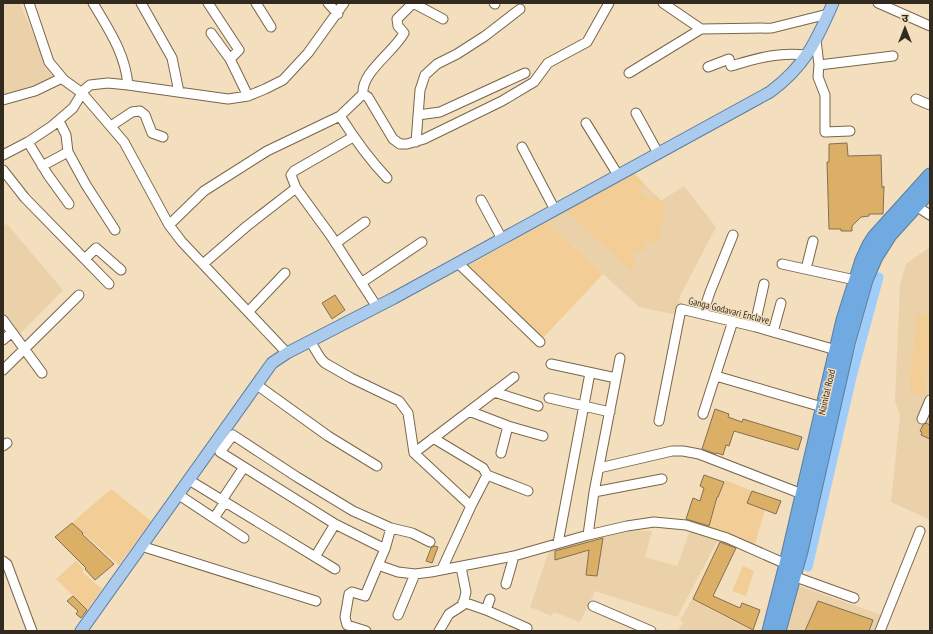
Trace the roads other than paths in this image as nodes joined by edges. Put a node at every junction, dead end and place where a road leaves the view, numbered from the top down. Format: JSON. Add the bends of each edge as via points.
{"nodes":[{"id":1,"x":28,"y":3,"type":"edge"},
{"id":2,"x":93,"y":3,"type":"edge"},
{"id":3,"x":141,"y":3,"type":"edge"},
{"id":4,"x":208,"y":3,"type":"edge"},
{"id":5,"x":256,"y":3,"type":"edge"},
{"id":6,"x":328,"y":3,"type":"edge"},
{"id":7,"x":344,"y":3,"type":"edge"},
{"id":8,"x":413,"y":3,"type":"edge"},
{"id":9,"x":609,"y":3,"type":"edge"},
{"id":10,"x":663,"y":3,"type":"edge"},
{"id":11,"x":832,"y":3,"type":"edge"},
{"id":12,"x":878,"y":3,"type":"edge"},
{"id":13,"x":520,"y":9,"type":"dead end"},
{"id":14,"x":338,"y":14,"type":"junction"},
{"id":15,"x":828,"y":14,"type":"junction"},
{"id":16,"x":443,"y":19,"type":"dead end"},
{"id":17,"x":930,"y":26,"type":"edge"},
{"id":18,"x":271,"y":27,"type":"dead end"},
{"id":19,"x":701,"y":29,"type":"junction"},
{"id":20,"x":211,"y":33,"type":"dead end"},
{"id":21,"x":816,"y":40,"type":"junction"},
{"id":22,"x":806,"y":55,"type":"junction"},
{"id":23,"x":893,"y":56,"type":"dead end"},
{"id":24,"x":230,"y":59,"type":"junction"},
{"id":25,"x":819,"y":65,"type":"junction"},
{"id":26,"x":708,"y":67,"type":"dead end"},
{"id":27,"x":525,"y":73,"type":"dead end"},
{"id":28,"x":628,"y":73,"type":"dead end"},
{"id":29,"x":62,"y":78,"type":"junction"},
{"id":30,"x":128,"y":85,"type":"junction"},
{"id":31,"x":179,"y":92,"type":"junction"},
{"id":32,"x":82,"y":93,"type":"junction"},
{"id":33,"x":363,"y":94,"type":"junction"},
{"id":34,"x":248,"y":96,"type":"junction"},
{"id":35,"x":916,"y":99,"type":"dead end"},
{"id":36,"x":3,"y":100,"type":"edge"},
{"id":37,"x":930,"y":105,"type":"edge"},
{"id":38,"x":636,"y":113,"type":"dead end"},
{"id":39,"x":418,"y":115,"type":"junction"},
{"id":40,"x":340,"y":116,"type":"junction"},
{"id":41,"x":59,"y":121,"type":"junction"},
{"id":42,"x":586,"y":123,"type":"dead end"},
{"id":43,"x":111,"y":126,"type":"junction"},
{"id":44,"x":850,"y":131,"type":"dead end"},
{"id":45,"x":353,"y":136,"type":"junction"},
{"id":46,"x":163,"y":137,"type":"dead end"},
{"id":47,"x":28,"y":142,"type":"junction"},
{"id":48,"x":416,"y":142,"type":"junction"},
{"id":49,"x":522,"y":147,"type":"dead end"},
{"id":50,"x":68,"y":152,"type":"junction"},
{"id":51,"x":658,"y":152,"type":"junction"},
{"id":52,"x":3,"y":155,"type":"edge"},
{"id":53,"x":42,"y":166,"type":"junction"},
{"id":54,"x":3,"y":170,"type":"edge"},
{"id":55,"x":618,"y":174,"type":"junction"},
{"id":56,"x":930,"y":175,"type":"edge"},
{"id":57,"x":387,"y":178,"type":"dead end"},
{"id":58,"x":296,"y":188,"type":"junction"},
{"id":59,"x":930,"y":191,"type":"edge"},
{"id":60,"x":481,"y":200,"type":"dead end"},
{"id":61,"x":69,"y":204,"type":"dead end"},
{"id":62,"x":916,"y":206,"type":"junction"},
{"id":63,"x":555,"y":210,"type":"junction"},
{"id":64,"x":930,"y":215,"type":"edge"},
{"id":65,"x":365,"y":222,"type":"dead end"},
{"id":66,"x":169,"y":225,"type":"junction"},
{"id":67,"x":115,"y":230,"type":"dead end"},
{"id":68,"x":733,"y":235,"type":"dead end"},
{"id":69,"x":502,"y":239,"type":"junction"},
{"id":70,"x":813,"y":241,"type":"dead end"},
{"id":71,"x":422,"y":242,"type":"dead end"},
{"id":72,"x":336,"y":243,"type":"junction"},
{"id":73,"x":85,"y":259,"type":"junction"},
{"id":74,"x":458,"y":262,"type":"junction"},
{"id":75,"x":203,"y":264,"type":"junction"},
{"id":76,"x":782,"y":264,"type":"dead end"},
{"id":77,"x":806,"y":269,"type":"junction"},
{"id":78,"x":121,"y":270,"type":"dead end"},
{"id":79,"x":286,"y":273,"type":"dead end"},
{"id":80,"x":855,"y":280,"type":"junction"},
{"id":81,"x":361,"y":282,"type":"junction"},
{"id":82,"x":109,"y":284,"type":"dead end"},
{"id":83,"x":764,"y":284,"type":"dead end"},
{"id":84,"x":79,"y":295,"type":"dead end"},
{"id":85,"x":782,"y":303,"type":"dead end"},
{"id":86,"x":377,"y":307,"type":"junction"},
{"id":87,"x":249,"y":311,"type":"junction"},
{"id":88,"x":703,"y":314,"type":"junction"},
{"id":89,"x":3,"y":320,"type":"edge"},
{"id":90,"x":734,"y":321,"type":"junction"},
{"id":91,"x":756,"y":327,"type":"junction"},
{"id":92,"x":12,"y":332,"type":"junction"},
{"id":93,"x":773,"y":332,"type":"junction"},
{"id":94,"x":3,"y":340,"type":"edge"},
{"id":95,"x":310,"y":341,"type":"junction"},
{"id":96,"x":540,"y":342,"type":"dead end"},
{"id":97,"x":24,"y":348,"type":"junction"},
{"id":98,"x":836,"y":350,"type":"junction"},
{"id":99,"x":287,"y":353,"type":"junction"},
{"id":100,"x":620,"y":358,"type":"dead end"},
{"id":101,"x":551,"y":364,"type":"dead end"},
{"id":102,"x":3,"y":370,"type":"edge"},
{"id":103,"x":42,"y":373,"type":"dead end"},
{"id":104,"x":590,"y":373,"type":"junction"},
{"id":105,"x":716,"y":376,"type":"junction"},
{"id":106,"x":514,"y":377,"type":"dead end"},
{"id":107,"x":616,"y":378,"type":"junction"},
{"id":108,"x":257,"y":385,"type":"junction"},
{"id":109,"x":494,"y":392,"type":"junction"},
{"id":110,"x":549,"y":398,"type":"dead end"},
{"id":111,"x":930,"y":400,"type":"edge"},
{"id":112,"x":538,"y":406,"type":"dead end"},
{"id":113,"x":584,"y":406,"type":"junction"},
{"id":114,"x":822,"y":407,"type":"junction"},
{"id":115,"x":469,"y":411,"type":"junction"},
{"id":116,"x":610,"y":412,"type":"junction"},
{"id":117,"x":703,"y":414,"type":"dead end"},
{"id":118,"x":922,"y":419,"type":"dead end"},
{"id":119,"x":659,"y":421,"type":"dead end"},
{"id":120,"x":508,"y":426,"type":"junction"},
{"id":121,"x":542,"y":436,"type":"dead end"},
{"id":122,"x":433,"y":438,"type":"junction"},
{"id":123,"x":414,"y":453,"type":"junction"},
{"id":124,"x":501,"y":453,"type":"dead end"},
{"id":125,"x":377,"y":466,"type":"dead end"},
{"id":126,"x":244,"y":467,"type":"junction"},
{"id":127,"x":599,"y":468,"type":"junction"},
{"id":128,"x":487,"y":475,"type":"junction"},
{"id":129,"x":662,"y":479,"type":"dead end"},
{"id":130,"x":189,"y":480,"type":"junction"},
{"id":131,"x":528,"y":491,"type":"dead end"},
{"id":132,"x":594,"y":492,"type":"junction"},
{"id":133,"x":802,"y":494,"type":"junction"},
{"id":134,"x":179,"y":495,"type":"junction"},
{"id":135,"x":223,"y":501,"type":"junction"},
{"id":136,"x":471,"y":506,"type":"junction"},
{"id":137,"x":214,"y":518,"type":"junction"},
{"id":138,"x":335,"y":524,"type":"junction"},
{"id":139,"x":392,"y":528,"type":"junction"},
{"id":140,"x":920,"y":531,"type":"dead end"},
{"id":141,"x":588,"y":535,"type":"junction"},
{"id":142,"x":244,"y":538,"type":"dead end"},
{"id":143,"x":430,"y":542,"type":"dead end"},
{"id":144,"x":558,"y":543,"type":"junction"},
{"id":145,"x":141,"y":546,"type":"junction"},
{"id":146,"x":385,"y":549,"type":"junction"},
{"id":147,"x":514,"y":556,"type":"junction"},
{"id":148,"x":315,"y":557,"type":"junction"},
{"id":149,"x":378,"y":565,"type":"junction"},
{"id":150,"x":5,"y":567,"type":"edge"},
{"id":151,"x":461,"y":567,"type":"junction"},
{"id":152,"x":335,"y":569,"type":"dead end"},
{"id":153,"x":442,"y":569,"type":"junction"},
{"id":154,"x":415,"y":574,"type":"junction"},
{"id":155,"x":788,"y":576,"type":"junction"},
{"id":156,"x":506,"y":584,"type":"dead end"},
{"id":157,"x":854,"y":598,"type":"dead end"},
{"id":158,"x":490,"y":599,"type":"dead end"},
{"id":159,"x":316,"y":601,"type":"dead end"},
{"id":160,"x":463,"y":602,"type":"junction"},
{"id":161,"x":593,"y":606,"type":"dead end"},
{"id":162,"x":486,"y":610,"type":"junction"},
{"id":163,"x":398,"y":615,"type":"dead end"},
{"id":164,"x":527,"y":628,"type":"dead end"},
{"id":165,"x":32,"y":631,"type":"edge"},
{"id":166,"x":81,"y":631,"type":"edge"},
{"id":167,"x":366,"y":631,"type":"edge"},
{"id":168,"x":439,"y":631,"type":"edge"},
{"id":169,"x":651,"y":631,"type":"edge"},
{"id":170,"x":769,"y":631,"type":"edge"},
{"id":171,"x":779,"y":631,"type":"edge"},
{"id":172,"x":880,"y":631,"type":"edge"}],
"edges":[{"from":1,"to":29,"type":"street","via":[[49,62]]},
{"from":2,"to":30,"type":"street","via":[[120,49]]},
{"from":3,"to":31,"type":"street","via":[[172,58]]},
{"from":4,"to":24,"type":"street","via":[[239,50]]},
{"from":5,"to":18,"type":"street"},
{"from":6,"to":14,"type":"street"},
{"from":7,"to":14,"type":"street"},
{"from":8,"to":16,"type":"street"},
{"from":8,"to":33,"type":"street","via":[[397,19],[398,26],[404,33],[365,82]]},
{"from":9,"to":48,"type":"street","via":[[587,42],[548,63],[534,82],[502,102]]},
{"from":10,"to":19,"type":"street"},
{"from":11,"to":15,"type":"main road"},
{"from":12,"to":17,"type":"street"},
{"from":13,"to":39,"type":"street","via":[[457,54],[436,64],[425,75],[420,90]]},
{"from":14,"to":34,"type":"street","via":[[283,80]]},
{"from":15,"to":19,"type":"street","via":[[772,28]]},
{"from":15,"to":21,"type":"main road"},
{"from":19,"to":28,"type":"street"},
{"from":20,"to":24,"type":"street"},
{"from":21,"to":22,"type":"main road"},
{"from":21,"to":25,"type":"street"},
{"from":22,"to":26,"type":"street","via":[[770,55],[731,66],[729,59]]},
{"from":22,"to":51,"type":"main road","via":[[785,81],[770,92]]},
{"from":23,"to":25,"type":"street"},
{"from":24,"to":34,"type":"street"},
{"from":25,"to":44,"type":"street","via":[[818,77],[825,95],[825,132]]},
{"from":27,"to":39,"type":"street","via":[[440,112]]},
{"from":29,"to":32,"type":"street"},
{"from":29,"to":36,"type":"street","via":[[36,91]]},
{"from":30,"to":31,"type":"street"},
{"from":30,"to":32,"type":"street","via":[[90,85]]},
{"from":31,"to":34,"type":"street","via":[[228,99]]},
{"from":32,"to":41,"type":"street","via":[[73,108]]},
{"from":32,"to":43,"type":"street"},
{"from":33,"to":40,"type":"street"},
{"from":33,"to":48,"type":"street","via":[[368,97],[393,139],[400,144]]},
{"from":35,"to":37,"type":"street"},
{"from":38,"to":51,"type":"street"},
{"from":39,"to":48,"type":"street"},
{"from":40,"to":45,"type":"street"},
{"from":40,"to":66,"type":"street","via":[[267,151],[204,191]]},
{"from":41,"to":47,"type":"street"},
{"from":41,"to":50,"type":"street","via":[[66,135]]},
{"from":42,"to":55,"type":"street"},
{"from":43,"to":46,"type":"street","via":[[132,112],[140,111],[145,115],[152,133]]},
{"from":43,"to":66,"type":"street","via":[[124,142]]},
{"from":45,"to":57,"type":"street"},
{"from":45,"to":58,"type":"street","via":[[294,171],[291,175]]},
{"from":47,"to":52,"type":"street"},
{"from":47,"to":53,"type":"street"},
{"from":49,"to":63,"type":"street"},
{"from":50,"to":53,"type":"street"},
{"from":50,"to":67,"type":"street"},
{"from":51,"to":55,"type":"main road"},
{"from":53,"to":61,"type":"street"},
{"from":54,"to":73,"type":"street","via":[[25,198]]},
{"from":55,"to":63,"type":"main road"},
{"from":56,"to":80,"type":"highway","name":"Nainital Road","via":[[869,245]]},
{"from":58,"to":72,"type":"street"},
{"from":58,"to":75,"type":"street"},
{"from":59,"to":62,"type":"highway","name":"Nainital Road"},
{"from":60,"to":69,"type":"street"},
{"from":62,"to":64,"type":"street"},
{"from":62,"to":155,"type":"highway","name":"Nainital Road","via":[[886,241],[866,280]]},
{"from":63,"to":69,"type":"main road"},
{"from":65,"to":72,"type":"street"},
{"from":66,"to":75,"type":"street"},
{"from":68,"to":88,"type":"street"},
{"from":69,"to":74,"type":"main road"},
{"from":70,"to":77,"type":"street"},
{"from":71,"to":81,"type":"street"},
{"from":72,"to":81,"type":"street"},
{"from":73,"to":78,"type":"street","via":[[96,248]]},
{"from":73,"to":82,"type":"street"},
{"from":74,"to":86,"type":"main road"},
{"from":74,"to":96,"type":"street"},
{"from":75,"to":87,"type":"street"},
{"from":76,"to":77,"type":"street"},
{"from":77,"to":80,"type":"street"},
{"from":79,"to":87,"type":"street"},
{"from":80,"to":98,"type":"highway","name":"Nainital Road"},
{"from":81,"to":86,"type":"street"},
{"from":83,"to":91,"type":"street"},
{"from":84,"to":97,"type":"street"},
{"from":85,"to":93,"type":"street"},
{"from":86,"to":95,"type":"main road"},
{"from":87,"to":99,"type":"street"},
{"from":88,"to":90,"type":"street","name":"Ganga Godavari Enclave"},
{"from":88,"to":119,"type":"street","name":"Ganga Godavari Enclave","via":[[681,309]]},
{"from":89,"to":92,"type":"street"},
{"from":90,"to":91,"type":"street","name":"Ganga Godavari Enclave"},
{"from":90,"to":105,"type":"street"},
{"from":91,"to":93,"type":"street","name":"Ganga Godavari Enclave"},
{"from":92,"to":94,"type":"street"},
{"from":92,"to":97,"type":"street"},
{"from":93,"to":98,"type":"street","name":"Ganga Godavari Enclave"},
{"from":95,"to":99,"type":"main road"},
{"from":95,"to":123,"type":"street","via":[[325,363],[399,401],[408,413]]},
{"from":97,"to":102,"type":"street"},
{"from":97,"to":103,"type":"street"},
{"from":98,"to":114,"type":"highway","name":"Nainital Road"},
{"from":99,"to":108,"type":"main road","via":[[272,364]]},
{"from":100,"to":107,"type":"street"},
{"from":101,"to":104,"type":"street"},
{"from":104,"to":107,"type":"street"},
{"from":104,"to":113,"type":"street"},
{"from":105,"to":114,"type":"street"},
{"from":105,"to":117,"type":"street"},
{"from":106,"to":109,"type":"street"},
{"from":107,"to":116,"type":"street"},
{"from":108,"to":125,"type":"street","via":[[328,436]]},
{"from":108,"to":130,"type":"main road"},
{"from":109,"to":112,"type":"street"},
{"from":109,"to":115,"type":"street"},
{"from":110,"to":113,"type":"street"},
{"from":111,"to":118,"type":"street"},
{"from":113,"to":116,"type":"street"},
{"from":113,"to":144,"type":"street"},
{"from":114,"to":133,"type":"highway","name":"Nainital Road"},
{"from":115,"to":120,"type":"street"},
{"from":115,"to":122,"type":"street"},
{"from":116,"to":127,"type":"street"},
{"from":120,"to":121,"type":"street"},
{"from":120,"to":124,"type":"street"},
{"from":122,"to":123,"type":"street"},
{"from":122,"to":128,"type":"street","via":[[484,468]]},
{"from":123,"to":136,"type":"street"},
{"from":126,"to":135,"type":"street"},
{"from":126,"to":138,"type":"street"},
{"from":126,"to":139,"type":"street","via":[[220,452],[233,435],[353,511]]},
{"from":127,"to":132,"type":"street"},
{"from":127,"to":133,"type":"street","via":[[683,450]]},
{"from":128,"to":131,"type":"street"},
{"from":128,"to":136,"type":"street"},
{"from":129,"to":132,"type":"street"},
{"from":130,"to":134,"type":"main road"},
{"from":130,"to":135,"type":"street"},
{"from":132,"to":141,"type":"street"},
{"from":133,"to":155,"type":"highway","name":"Nainital Road"},
{"from":134,"to":137,"type":"street"},
{"from":134,"to":145,"type":"main road"},
{"from":135,"to":137,"type":"street"},
{"from":135,"to":148,"type":"street"},
{"from":136,"to":153,"type":"street"},
{"from":137,"to":142,"type":"street"},
{"from":138,"to":146,"type":"street"},
{"from":138,"to":148,"type":"street"},
{"from":139,"to":143,"type":"street","via":[[412,533]]},
{"from":139,"to":146,"type":"street"},
{"from":140,"to":172,"type":"street"},
{"from":141,"to":144,"type":"street"},
{"from":141,"to":155,"type":"street","via":[[654,522],[686,525],[727,538]]},
{"from":144,"to":147,"type":"street"},
{"from":145,"to":159,"type":"street"},
{"from":145,"to":166,"type":"main road"},
{"from":146,"to":149,"type":"street"},
{"from":147,"to":151,"type":"street"},
{"from":147,"to":156,"type":"street"},
{"from":148,"to":152,"type":"street"},
{"from":149,"to":154,"type":"street","via":[[398,572]]},
{"from":149,"to":167,"type":"street","via":[[365,596],[352,592],[350,594],[345,617],[347,625]]},
{"from":150,"to":165,"type":"street"},
{"from":151,"to":153,"type":"street"},
{"from":151,"to":160,"type":"street","via":[[466,592]]},
{"from":153,"to":154,"type":"street"},
{"from":154,"to":163,"type":"street"},
{"from":155,"to":157,"type":"street"},
{"from":155,"to":170,"type":"highway","name":"Nainital Road"},
{"from":155,"to":171,"type":"highway","name":"Nainital Road"},
{"from":158,"to":162,"type":"street"},
{"from":160,"to":162,"type":"street"},
{"from":160,"to":168,"type":"street","via":[[449,614]]},
{"from":161,"to":169,"type":"street"},
{"from":162,"to":164,"type":"street"}]}
